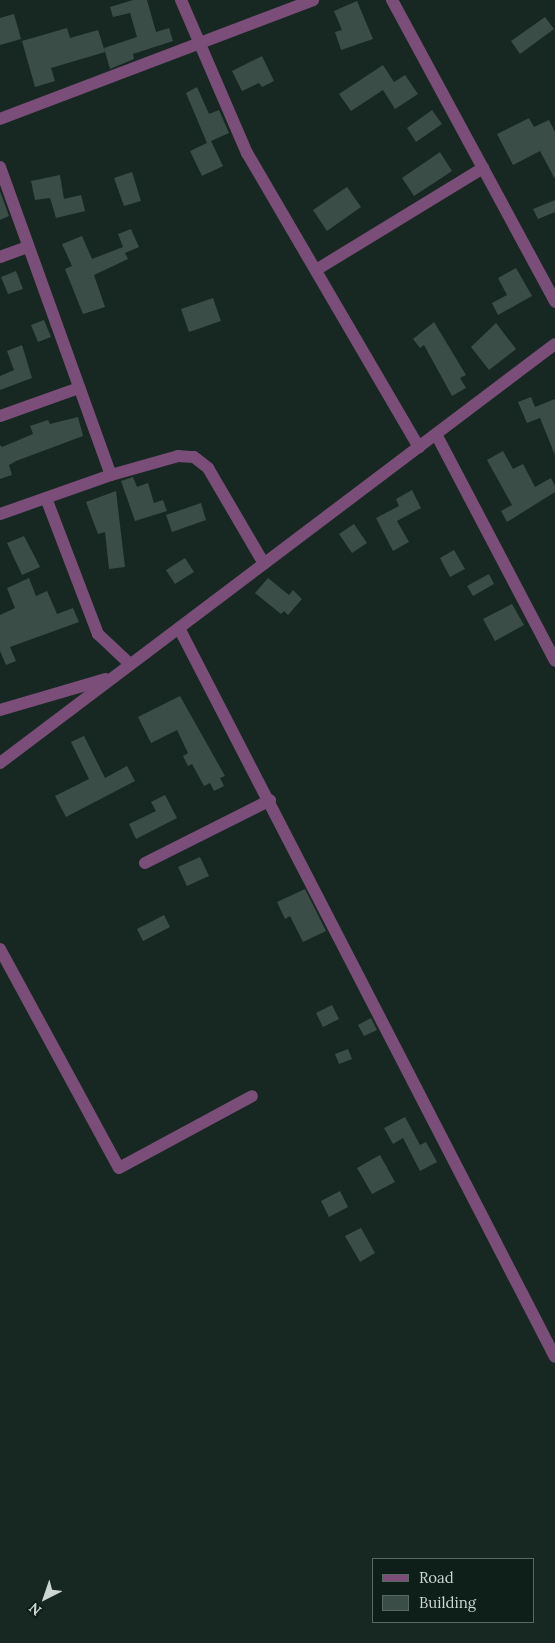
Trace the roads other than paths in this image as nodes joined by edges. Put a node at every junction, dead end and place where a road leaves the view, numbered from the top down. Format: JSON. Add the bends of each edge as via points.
{"nodes":[{"id":1,"x":181,"y":0,"type":"edge"},
{"id":2,"x":313,"y":0,"type":"edge"},
{"id":3,"x":392,"y":0,"type":"edge"},
{"id":4,"x":199,"y":43,"type":"junction"},
{"id":5,"x":0,"y":119,"type":"edge"},
{"id":6,"x":0,"y":167,"type":"edge"},
{"id":7,"x":483,"y":168,"type":"junction"},
{"id":8,"x":28,"y":247,"type":"junction"},
{"id":9,"x":0,"y":257,"type":"edge"},
{"id":10,"x":316,"y":270,"type":"junction"},
{"id":11,"x":555,"y":302,"type":"edge"},
{"id":12,"x":555,"y":344,"type":"edge"},
{"id":13,"x":79,"y":388,"type":"junction"},
{"id":14,"x":0,"y":416,"type":"edge"},
{"id":15,"x":436,"y":434,"type":"junction"},
{"id":16,"x":419,"y":447,"type":"junction"},
{"id":17,"x":110,"y":476,"type":"junction"},
{"id":18,"x":46,"y":498,"type":"junction"},
{"id":19,"x":0,"y":514,"type":"edge"},
{"id":20,"x":264,"y":564,"type":"junction"},
{"id":21,"x":179,"y":628,"type":"junction"},
{"id":22,"x":555,"y":661,"type":"edge"},
{"id":23,"x":130,"y":664,"type":"junction"},
{"id":24,"x":115,"y":676,"type":"junction"},
{"id":25,"x":0,"y":710,"type":"edge"},
{"id":26,"x":0,"y":763,"type":"edge"},
{"id":27,"x":270,"y":800,"type":"junction"},
{"id":28,"x":145,"y":863,"type":"dead end"},
{"id":29,"x":0,"y":950,"type":"edge"},
{"id":30,"x":252,"y":1096,"type":"dead end"},
{"id":31,"x":555,"y":1357,"type":"edge"}],
"edges":[{"from":1,"to":4,"type":"street"},
{"from":2,"to":4,"type":"street"},
{"from":3,"to":7,"type":"street"},
{"from":4,"to":5,"type":"street"},
{"from":4,"to":10,"type":"street","via":[[247,153]]},
{"from":6,"to":8,"type":"street"},
{"from":7,"to":10,"type":"street"},
{"from":7,"to":11,"type":"street"},
{"from":8,"to":9,"type":"street"},
{"from":8,"to":13,"type":"street"},
{"from":10,"to":16,"type":"street"},
{"from":12,"to":15,"type":"street"},
{"from":13,"to":14,"type":"street"},
{"from":13,"to":17,"type":"street"},
{"from":15,"to":16,"type":"street"},
{"from":15,"to":22,"type":"street"},
{"from":16,"to":20,"type":"street"},
{"from":17,"to":18,"type":"street"},
{"from":17,"to":20,"type":"street","via":[[178,456],[194,457],[208,468]]},
{"from":18,"to":19,"type":"street"},
{"from":18,"to":23,"type":"street","via":[[98,634]]},
{"from":20,"to":21,"type":"street"},
{"from":21,"to":23,"type":"street"},
{"from":21,"to":27,"type":"street"},
{"from":23,"to":24,"type":"street"},
{"from":24,"to":25,"type":"street"},
{"from":24,"to":26,"type":"street"},
{"from":27,"to":28,"type":"street"},
{"from":27,"to":31,"type":"street"},
{"from":29,"to":30,"type":"street","via":[[119,1168]]}]}
